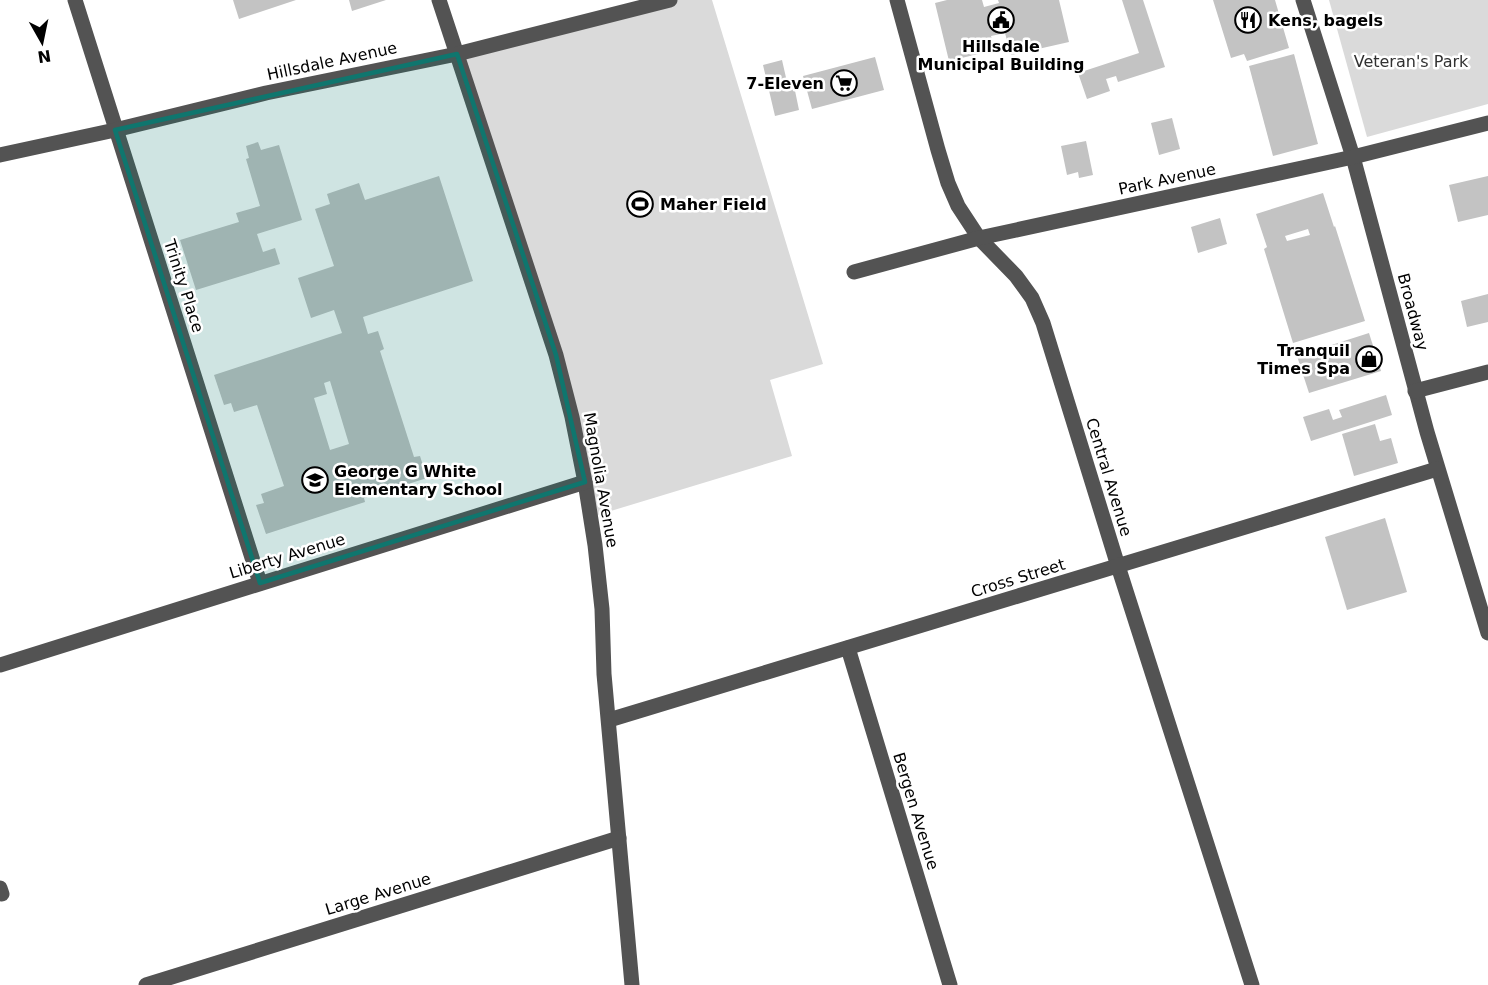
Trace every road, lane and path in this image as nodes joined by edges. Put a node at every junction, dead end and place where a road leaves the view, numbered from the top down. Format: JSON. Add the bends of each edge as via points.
{"nodes":[{"id":1,"x":75,"y":0,"type":"edge"},
{"id":2,"x":439,"y":0,"type":"edge"},
{"id":3,"x":670,"y":0,"type":"edge"},
{"id":4,"x":897,"y":0,"type":"edge"},
{"id":5,"x":1303,"y":0,"type":"edge"},
{"id":6,"x":457,"y":54,"type":"junction"},
{"id":7,"x":1488,"y":123,"type":"edge"},
{"id":8,"x":115,"y":130,"type":"junction"},
{"id":9,"x":0,"y":155,"type":"edge"},
{"id":10,"x":1353,"y":158,"type":"junction"},
{"id":11,"x":979,"y":238,"type":"junction"},
{"id":12,"x":854,"y":272,"type":"dead end"},
{"id":13,"x":1488,"y":372,"type":"edge"},
{"id":14,"x":1415,"y":391,"type":"junction"},
{"id":15,"x":1437,"y":469,"type":"junction"},
{"id":16,"x":585,"y":482,"type":"junction"},
{"id":17,"x":1118,"y":566,"type":"junction"},
{"id":18,"x":260,"y":583,"type":"junction"},
{"id":19,"x":1488,"y":633,"type":"edge"},
{"id":20,"x":848,"y":648,"type":"junction"},
{"id":21,"x":0,"y":664,"type":"edge"},
{"id":22,"x":609,"y":720,"type":"junction"},
{"id":23,"x":619,"y":838,"type":"junction"},
{"id":24,"x":146,"y":985,"type":"edge"},
{"id":25,"x":632,"y":985,"type":"edge"},
{"id":26,"x":950,"y":985,"type":"edge"},
{"id":27,"x":1252,"y":985,"type":"edge"}],
"edges":[{"from":1,"to":8,"type":"street","name":"Trinity Place"},
{"from":2,"to":6,"type":"street","name":"Magnolia Avenue"},
{"from":3,"to":6,"type":"street","name":"Hillsdale Avenue"},
{"from":4,"to":11,"type":"street","name":"Central Avenue","via":[[948,183]]},
{"from":5,"to":10,"type":"street","name":"Broadway"},
{"from":6,"to":8,"type":"street","name":"Hillsdale Avenue","via":[[266,93]]},
{"from":6,"to":16,"type":"street","name":"Magnolia Avenue","via":[[556,355]]},
{"from":7,"to":10,"type":"street","name":"Park Avenue"},
{"from":8,"to":9,"type":"street","name":"Hillsdale Avenue"},
{"from":8,"to":18,"type":"street","name":"Trinity Place"},
{"from":10,"to":11,"type":"street","name":"Park Avenue"},
{"from":10,"to":14,"type":"street","name":"Broadway"},
{"from":11,"to":12,"type":"street","name":"Park Avenue"},
{"from":11,"to":17,"type":"street","name":"Central Avenue","via":[[1016,276],[1043,323]]},
{"from":13,"to":14,"type":"street"},
{"from":14,"to":15,"type":"street","name":"Broadway"},
{"from":15,"to":17,"type":"street","name":"Cross Street"},
{"from":15,"to":19,"type":"street","name":"Broadway"},
{"from":16,"to":18,"type":"street","name":"Liberty Avenue"},
{"from":16,"to":22,"type":"street","name":"Magnolia Avenue","via":[[595,545]]},
{"from":17,"to":20,"type":"street","name":"Cross Street"},
{"from":17,"to":27,"type":"street","name":"Central Avenue"},
{"from":18,"to":21,"type":"street","name":"Liberty Avenue"},
{"from":20,"to":22,"type":"street","name":"Cross Street"},
{"from":20,"to":26,"type":"street","name":"Bergen Avenue"},
{"from":22,"to":23,"type":"street","name":"Magnolia Avenue"},
{"from":23,"to":24,"type":"street","name":"Large Avenue"},
{"from":23,"to":25,"type":"street","name":"Magnolia Avenue"}]}
